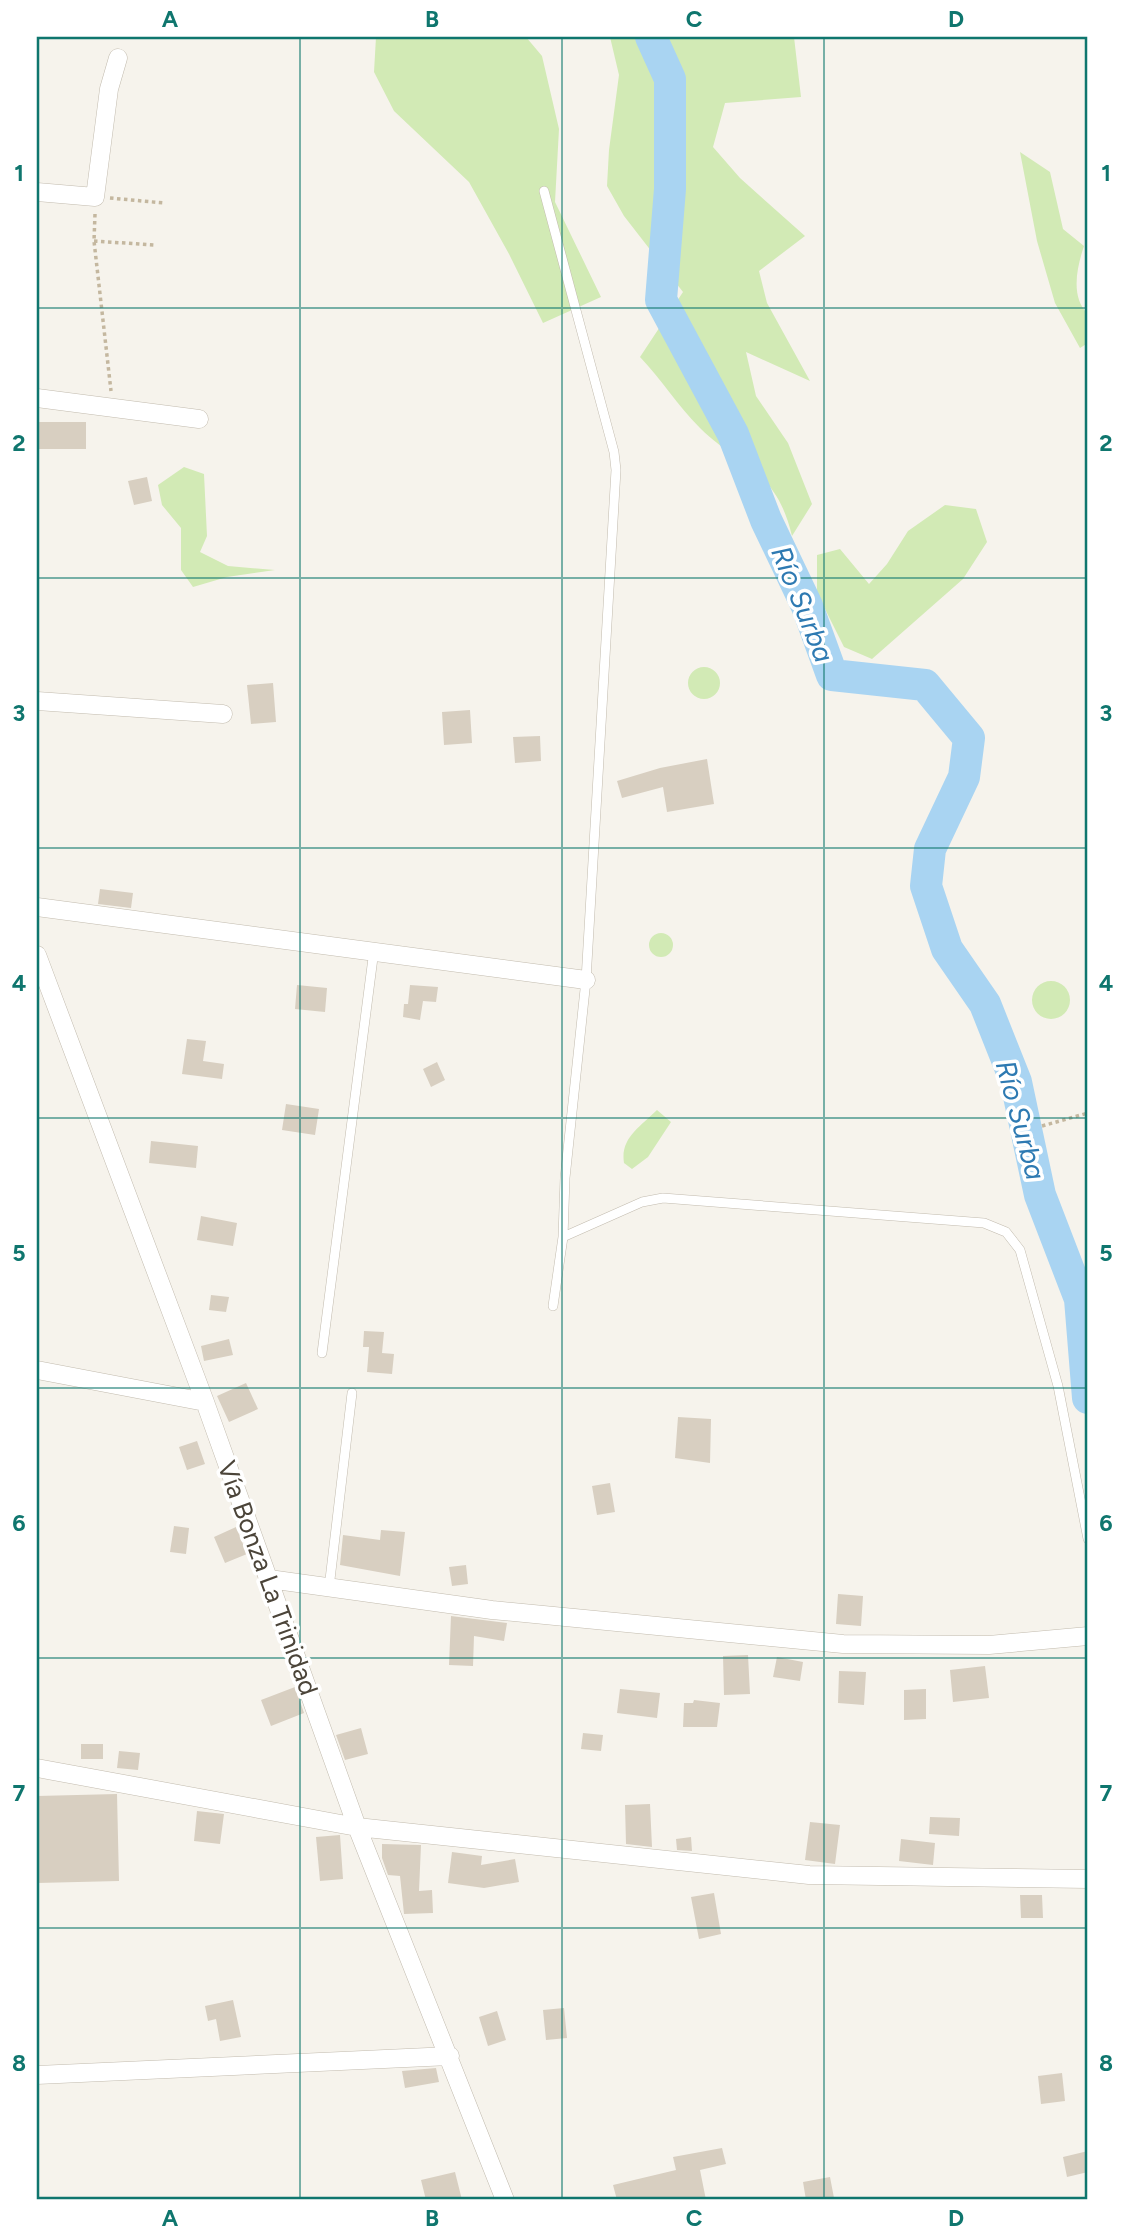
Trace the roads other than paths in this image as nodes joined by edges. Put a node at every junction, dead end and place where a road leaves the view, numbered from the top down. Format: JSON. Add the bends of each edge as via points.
{"nodes":[{"id":1,"x":118,"y":58,"type":"dead end"},
{"id":2,"x":544,"y":191,"type":"dead end"},
{"id":3,"x":37,"y":192,"type":"edge"},
{"id":4,"x":37,"y":398,"type":"edge"},
{"id":5,"x":199,"y":419,"type":"dead end"},
{"id":6,"x":37,"y":701,"type":"edge"},
{"id":7,"x":223,"y":714,"type":"dead end"},
{"id":8,"x":37,"y":907,"type":"edge"},
{"id":9,"x":374,"y":950,"type":"junction"},
{"id":10,"x":39,"y":966,"type":"edge"},
{"id":11,"x":586,"y":980,"type":"junction"},
{"id":12,"x":563,"y":1237,"type":"junction"},
{"id":13,"x":552,"y":1306,"type":"dead end"},
{"id":14,"x":322,"y":1353,"type":"dead end"},
{"id":15,"x":37,"y":1370,"type":"edge"},
{"id":16,"x":352,"y":1393,"type":"dead end"},
{"id":17,"x":205,"y":1402,"type":"junction"},
{"id":18,"x":1088,"y":1539,"type":"edge"},
{"id":19,"x":269,"y":1579,"type":"junction"},
{"id":20,"x":329,"y":1588,"type":"junction"},
{"id":21,"x":1088,"y":1636,"type":"edge"},
{"id":22,"x":37,"y":1768,"type":"edge"},
{"id":23,"x":357,"y":1827,"type":"junction"},
{"id":24,"x":1088,"y":1878,"type":"edge"},
{"id":25,"x":450,"y":2056,"type":"junction"},
{"id":26,"x":37,"y":2074,"type":"edge"},
{"id":27,"x":505,"y":2200,"type":"edge"}],
"edges":[{"from":1,"to":3,"type":"street","via":[[109,89],[95,197]]},
{"from":2,"to":11,"type":"lane","via":[[616,470]]},
{"from":4,"to":5,"type":"street"},
{"from":6,"to":7,"type":"street"},
{"from":8,"to":9,"type":"street"},
{"from":9,"to":11,"type":"street"},
{"from":9,"to":14,"type":"lane"},
{"from":10,"to":17,"type":"street","name":"Vía Bonza La Trinidad"},
{"from":11,"to":12,"type":"lane"},
{"from":12,"to":13,"type":"lane"},
{"from":12,"to":18,"type":"lane","via":[[642,1202],[663,1198],[984,1223],[1006,1232],[1020,1250],[1058,1386]]},
{"from":15,"to":17,"type":"street"},
{"from":16,"to":20,"type":"lane"},
{"from":17,"to":19,"type":"street","name":"Vía Bonza La Trinidad"},
{"from":19,"to":20,"type":"street"},
{"from":19,"to":23,"type":"street","name":"Vía Bonza La Trinidad"},
{"from":20,"to":21,"type":"street","via":[[492,1610],[843,1644],[989,1646]]},
{"from":22,"to":23,"type":"street"},
{"from":23,"to":24,"type":"street","via":[[809,1875]]},
{"from":23,"to":25,"type":"street","name":"Vía Bonza La Trinidad"},
{"from":25,"to":26,"type":"street"},
{"from":25,"to":27,"type":"street","name":"Vía Bonza La Trinidad"}]}
